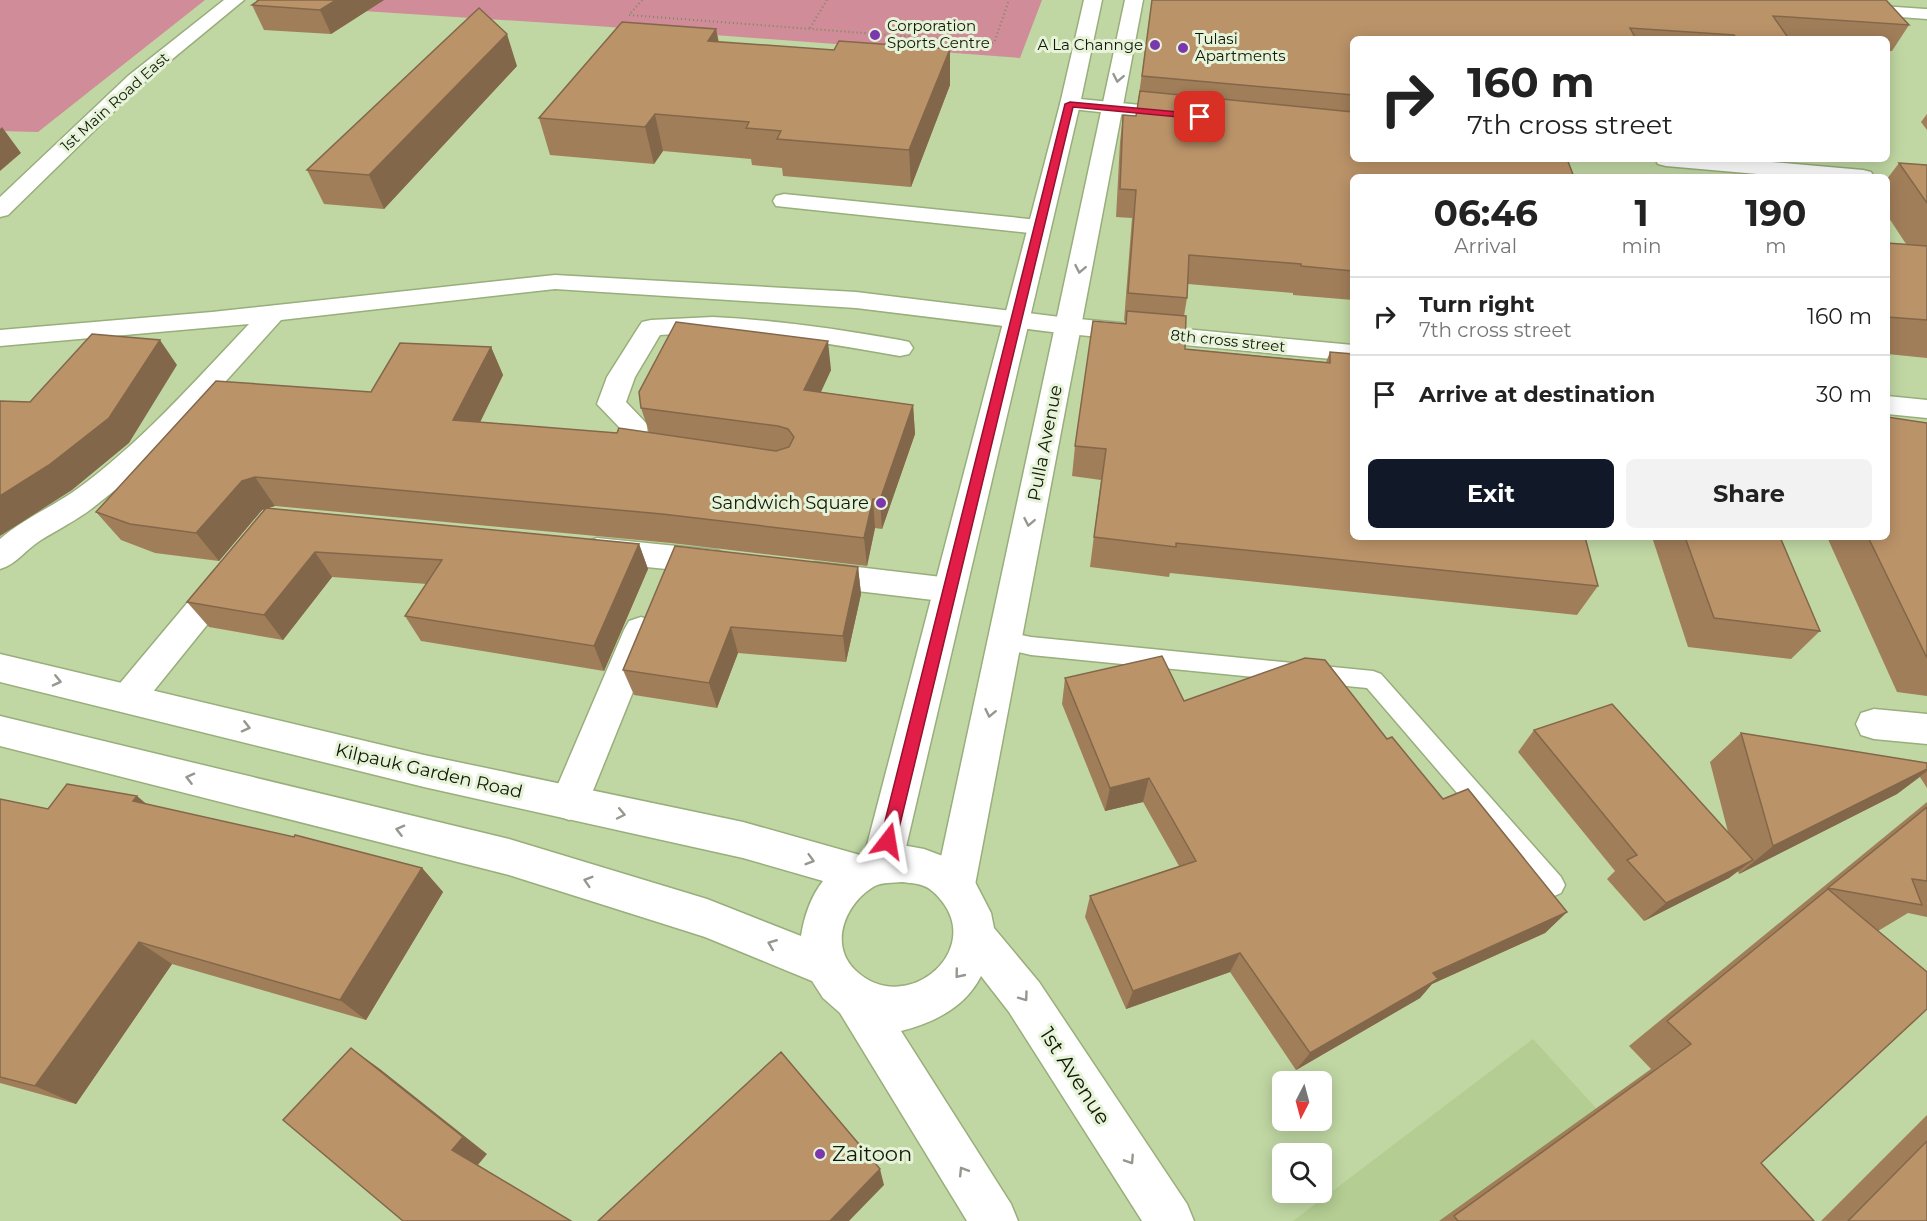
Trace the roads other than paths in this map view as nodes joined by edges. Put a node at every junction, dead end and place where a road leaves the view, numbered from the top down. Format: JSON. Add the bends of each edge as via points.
{"nodes":[{"id":1,"x":235,"y":0,"type":"edge"},
{"id":2,"x":1093,"y":0,"type":"edge"},
{"id":3,"x":1134,"y":0,"type":"edge"},
{"id":4,"x":1913,"y":0,"type":"edge"},
{"id":5,"x":1834,"y":8,"type":"edge"},
{"id":6,"x":1926,"y":15,"type":"edge"},
{"id":7,"x":1070,"y":104,"type":"junction"},
{"id":8,"x":1112,"y":109,"type":"junction"},
{"id":9,"x":1204,"y":117,"type":"edge"},
{"id":10,"x":1699,"y":162,"type":"edge"},
{"id":11,"x":1830,"y":174,"type":"edge"},
{"id":12,"x":784,"y":201,"type":"dead end"},
{"id":13,"x":0,"y":210,"type":"edge"},
{"id":14,"x":1039,"y":227,"type":"junction"},
{"id":15,"x":688,"y":290,"type":"junction"},
{"id":16,"x":856,"y":300,"type":"junction"},
{"id":17,"x":273,"y":313,"type":"junction"},
{"id":18,"x":1017,"y":320,"type":"junction"},
{"id":19,"x":685,"y":324,"type":"junction"},
{"id":20,"x":1068,"y":326,"type":"junction"},
{"id":21,"x":0,"y":338,"type":"edge"},
{"id":22,"x":852,"y":340,"type":"junction"},
{"id":23,"x":900,"y":348,"type":"dead end"},
{"id":24,"x":1350,"y":353,"type":"edge"},
{"id":25,"x":1890,"y":405,"type":"edge"},
{"id":26,"x":1927,"y":409,"type":"edge"},
{"id":27,"x":691,"y":455,"type":"edge"},
{"id":28,"x":566,"y":547,"type":"edge"},
{"id":29,"x":245,"y":555,"type":"edge"},
{"id":30,"x":0,"y":557,"type":"edge"},
{"id":31,"x":671,"y":557,"type":"junction"},
{"id":32,"x":741,"y":565,"type":"edge"},
{"id":33,"x":787,"y":571,"type":"edge"},
{"id":34,"x":950,"y":590,"type":"junction"},
{"id":35,"x":1005,"y":640,"type":"junction"},
{"id":36,"x":0,"y":668,"type":"edge"},
{"id":37,"x":128,"y":698,"type":"junction"},
{"id":38,"x":1874,"y":724,"type":"dead end"},
{"id":39,"x":1927,"y":729,"type":"edge"},
{"id":40,"x":0,"y":731,"type":"edge"},
{"id":41,"x":569,"y":803,"type":"junction"},
{"id":42,"x":870,"y":868,"type":"junction"},
{"id":43,"x":955,"y":885,"type":"junction"},
{"id":44,"x":1552,"y":885,"type":"dead end"},
{"id":45,"x":974,"y":935,"type":"junction"},
{"id":46,"x":826,"y":966,"type":"junction"},
{"id":47,"x":855,"y":999,"type":"junction"},
{"id":48,"x":994,"y":1221,"type":"edge"},
{"id":49,"x":1170,"y":1221,"type":"edge"}],
"edges":[{"from":1,"to":13,"type":"street","name":"1st Main Road East","via":[[135,80]]},
{"from":2,"to":7,"type":"street"},
{"from":3,"to":8,"type":"street","name":"Pulla Avenue","one_way":true},
{"from":4,"to":6,"type":"street"},
{"from":5,"to":6,"type":"street"},
{"from":7,"to":8,"type":"street"},
{"from":7,"to":14,"type":"street"},
{"from":8,"to":9,"type":"street"},
{"from":8,"to":20,"type":"street","name":"Pulla Avenue","one_way":true},
{"from":10,"to":11,"type":"street"},
{"from":12,"to":14,"type":"street"},
{"from":14,"to":18,"type":"street"},
{"from":15,"to":16,"type":"street","name":"8th cross street"},
{"from":15,"to":17,"type":"street","name":"8th cross street","via":[[555,282]]},
{"from":15,"to":19,"type":"street"},
{"from":16,"to":18,"type":"street","name":"8th cross street"},
{"from":16,"to":22,"type":"street"},
{"from":17,"to":21,"type":"street","name":"8th cross street"},
{"from":17,"to":30,"type":"street","via":[[143,450],[84,499],[26,534]]},
{"from":18,"to":20,"type":"street","name":"8th cross street"},
{"from":18,"to":34,"type":"street"},
{"from":19,"to":22,"type":"street","via":[[782,329]]},
{"from":19,"to":27,"type":"street","via":[[651,328],[621,377],[611,404],[633,424],[633,447]]},
{"from":20,"to":24,"type":"street","name":"8th cross street"},
{"from":20,"to":35,"type":"street","name":"Pulla Avenue","one_way":true},
{"from":22,"to":23,"type":"street"},
{"from":25,"to":26,"type":"street"},
{"from":28,"to":31,"type":"street"},
{"from":29,"to":37,"type":"street"},
{"from":31,"to":32,"type":"street"},
{"from":31,"to":41,"type":"street"},
{"from":33,"to":34,"type":"street"},
{"from":34,"to":42,"type":"street"},
{"from":35,"to":43,"type":"street","name":"Pulla Avenue","one_way":true},
{"from":35,"to":44,"type":"lane","via":[[1031,646],[1373,680]]},
{"from":36,"to":37,"type":"street","name":"Kilpauk Garden Road","one_way":true},
{"from":37,"to":41,"type":"street","name":"Kilpauk Garden Road","one_way":true},
{"from":38,"to":39,"type":"street"},
{"from":46,"to":40,"type":"street","one_way":true,"via":[[707,918],[509,857]]},
{"from":41,"to":42,"type":"street","name":"Kilpauk Garden Road","one_way":true},
{"from":42,"to":43,"type":"street","via":[[909,862],[934,870]]},
{"from":42,"to":46,"type":"street","via":[[838,890],[825,914],[820,940]]},
{"from":43,"to":45,"type":"street","via":[[969,908]]},
{"from":45,"to":47,"type":"street","one_way":true,"via":[[966,965],[946,989],[918,1005],[886,1009]]},
{"from":45,"to":49,"type":"street","name":"1st Avenue","one_way":true,"via":[[1024,997]]},
{"from":46,"to":47,"type":"street"},
{"from":48,"to":47,"type":"street","one_way":true}]}
